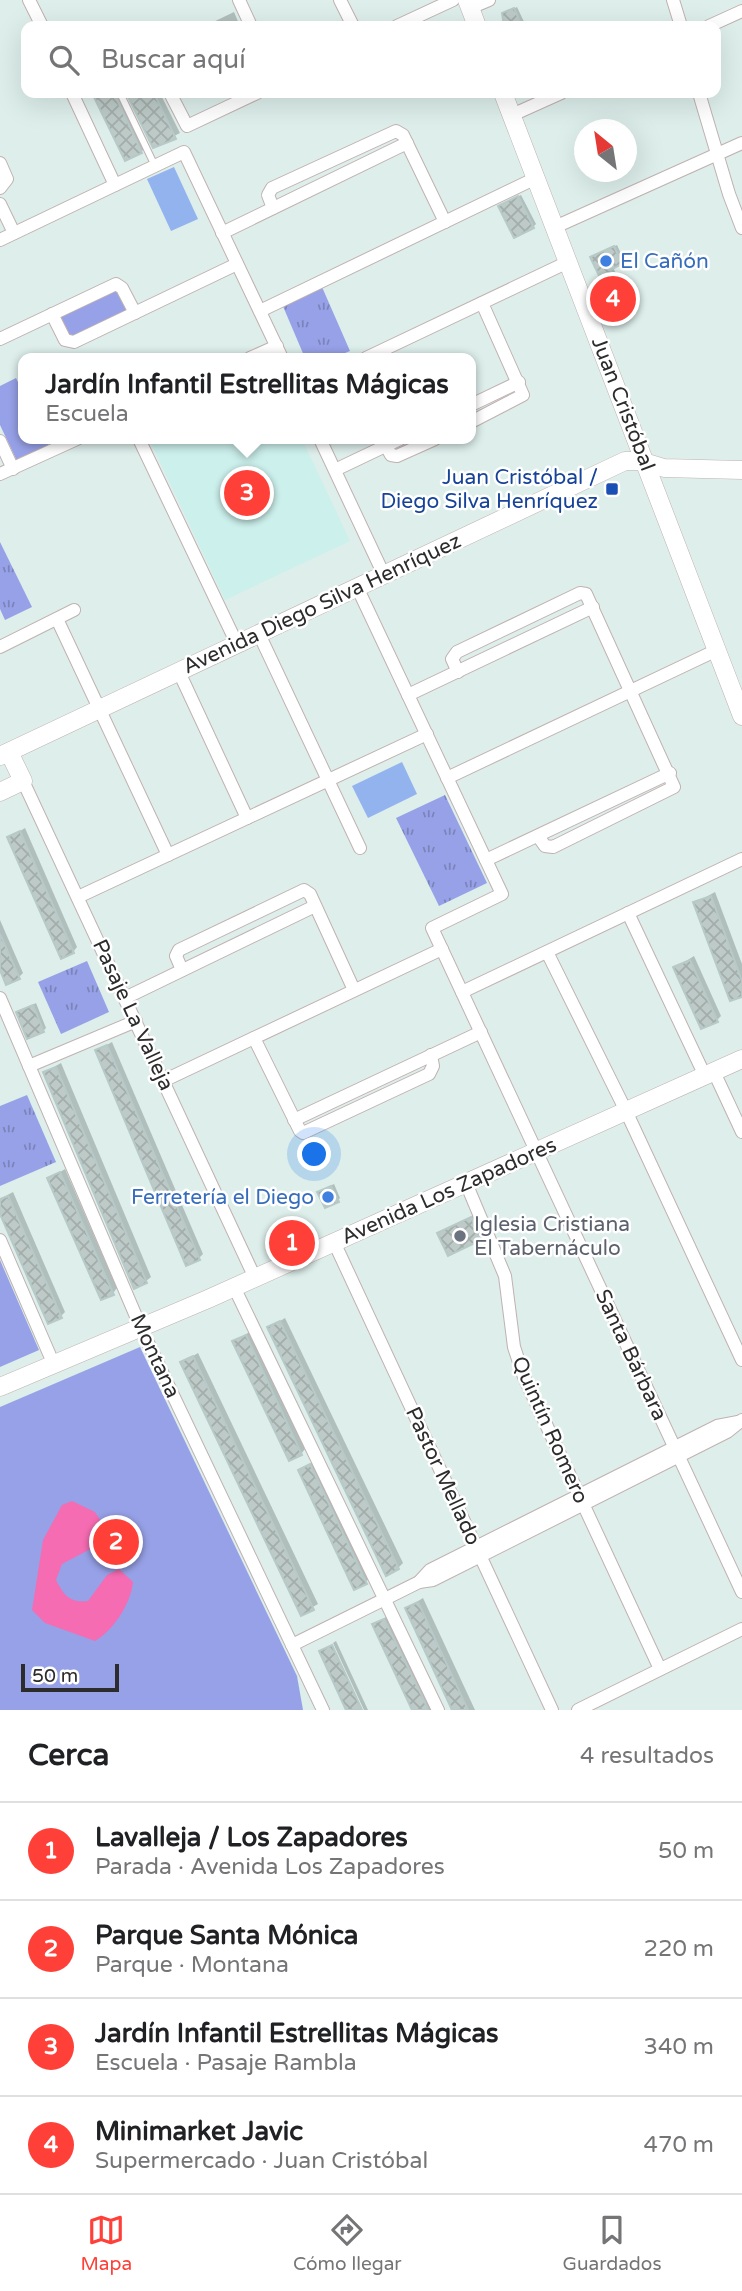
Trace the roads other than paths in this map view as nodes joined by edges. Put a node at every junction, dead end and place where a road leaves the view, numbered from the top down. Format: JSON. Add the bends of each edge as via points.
{"nodes":[{"id":1,"x":30,"y":0,"type":"edge"},
{"id":2,"x":239,"y":0,"type":"edge"},
{"id":3,"x":340,"y":0,"type":"edge"},
{"id":4,"x":453,"y":0,"type":"edge"},
{"id":5,"x":489,"y":0,"type":"edge"},
{"id":6,"x":673,"y":0,"type":"edge"},
{"id":7,"x":469,"y":4,"type":"edge"},
{"id":8,"x":742,"y":11,"type":"edge"},
{"id":9,"x":39,"y":21,"type":"edge"},
{"id":10,"x":249,"y":21,"type":"edge"},
{"id":11,"x":350,"y":21,"type":"edge"},
{"id":12,"x":408,"y":21,"type":"edge"},
{"id":13,"x":475,"y":21,"type":"edge"},
{"id":14,"x":679,"y":21,"type":"edge"},
{"id":15,"x":720,"y":21,"type":"edge"},
{"id":16,"x":74,"y":98,"type":"edge"},
{"id":17,"x":122,"y":98,"type":"edge"},
{"id":18,"x":173,"y":98,"type":"edge"},
{"id":19,"x":246,"y":98,"type":"edge"},
{"id":20,"x":505,"y":98,"type":"edge"},
{"id":21,"x":550,"y":98,"type":"edge"},
{"id":22,"x":700,"y":98,"type":"edge"},
{"id":23,"x":512,"y":115,"type":"junction"},
{"id":24,"x":742,"y":143,"type":"edge"},
{"id":25,"x":717,"y":154,"type":"junction"},
{"id":26,"x":0,"y":163,"type":"edge"},
{"id":27,"x":155,"y":166,"type":"junction"},
{"id":28,"x":536,"y":178,"type":"junction"},
{"id":29,"x":115,"y":185,"type":"junction"},
{"id":30,"x":0,"y":188,"type":"edge"},
{"id":31,"x":0,"y":204,"type":"edge"},
{"id":32,"x":445,"y":222,"type":"junction"},
{"id":33,"x":555,"y":227,"type":"junction"},
{"id":34,"x":742,"y":228,"type":"edge"},
{"id":35,"x":14,"y":233,"type":"junction"},
{"id":36,"x":222,"y":233,"type":"junction"},
{"id":37,"x":0,"y":240,"type":"edge"},
{"id":38,"x":568,"y":262,"type":"junction"},
{"id":39,"x":237,"y":264,"type":"junction"},
{"id":40,"x":482,"y":303,"type":"junction"},
{"id":41,"x":260,"y":311,"type":"junction"},
{"id":42,"x":135,"y":313,"type":"junction"},
{"id":43,"x":52,"y":314,"type":"junction"},
{"id":44,"x":0,"y":339,"type":"edge"},
{"id":45,"x":280,"y":352,"type":"edge"},
{"id":46,"x":377,"y":353,"type":"edge"},
{"id":47,"x":519,"y":382,"type":"junction"},
{"id":48,"x":476,"y":403,"type":"edge"},
{"id":49,"x":476,"y":420,"type":"edge"},
{"id":50,"x":0,"y":441,"type":"edge"},
{"id":51,"x":67,"y":444,"type":"edge"},
{"id":52,"x":141,"y":444,"type":"edge"},
{"id":53,"x":322,"y":444,"type":"edge"},
{"id":54,"x":390,"y":444,"type":"edge"},
{"id":55,"x":424,"y":444,"type":"edge"},
{"id":56,"x":386,"y":446,"type":"junction"},
{"id":57,"x":645,"y":463,"type":"junction"},
{"id":58,"x":13,"y":468,"type":"junction"},
{"id":59,"x":335,"y":470,"type":"junction"},
{"id":60,"x":742,"y":470,"type":"edge"},
{"id":61,"x":0,"y":474,"type":"edge"},
{"id":62,"x":384,"y":575,"type":"junction"},
{"id":63,"x":357,"y":587,"type":"junction"},
{"id":64,"x":593,"y":607,"type":"junction"},
{"id":65,"x":74,"y":610,"type":"dead end"},
{"id":66,"x":57,"y":619,"type":"junction"},
{"id":67,"x":258,"y":634,"type":"junction"},
{"id":68,"x":237,"y":644,"type":"junction"},
{"id":69,"x":0,"y":647,"type":"edge"},
{"id":70,"x":717,"y":650,"type":"junction"},
{"id":71,"x":458,"y":671,"type":"junction"},
{"id":72,"x":179,"y":672,"type":"junction"},
{"id":73,"x":735,"y":681,"type":"edge"},
{"id":74,"x":632,"y":691,"type":"junction"},
{"id":75,"x":408,"y":695,"type":"junction"},
{"id":76,"x":99,"y":709,"type":"junction"},
{"id":77,"x":742,"y":716,"type":"edge"},
{"id":78,"x":427,"y":734,"type":"junction"},
{"id":79,"x":5,"y":754,"type":"edge"},
{"id":80,"x":670,"y":773,"type":"junction"},
{"id":81,"x":447,"y":778,"type":"junction"},
{"id":82,"x":23,"y":780,"type":"junction"},
{"id":83,"x":328,"y":780,"type":"junction"},
{"id":84,"x":0,"y":792,"type":"edge"},
{"id":85,"x":247,"y":818,"type":"junction"},
{"id":86,"x":538,"y":836,"type":"junction"},
{"id":87,"x":360,"y":848,"type":"dead end"},
{"id":88,"x":168,"y":855,"type":"junction"},
{"id":89,"x":742,"y":859,"type":"edge"},
{"id":90,"x":486,"y":860,"type":"junction"},
{"id":91,"x":78,"y":897,"type":"junction"},
{"id":92,"x":315,"y":906,"type":"junction"},
{"id":93,"x":628,"y":913,"type":"junction"},
{"id":94,"x":442,"y":949,"type":"junction"},
{"id":95,"x":547,"y":952,"type":"junction"},
{"id":96,"x":182,"y":970,"type":"junction"},
{"id":97,"x":354,"y":990,"type":"junction"},
{"id":98,"x":462,"y":992,"type":"junction"},
{"id":99,"x":0,"y":998,"type":"edge"},
{"id":100,"x":125,"y":998,"type":"junction"},
{"id":101,"x":136,"y":1021,"type":"junction"},
{"id":102,"x":481,"y":1032,"type":"junction"},
{"id":103,"x":254,"y":1038,"type":"junction"},
{"id":104,"x":742,"y":1059,"type":"edge"},
{"id":105,"x":29,"y":1066,"type":"junction"},
{"id":106,"x":709,"y":1074,"type":"junction"},
{"id":107,"x":163,"y":1081,"type":"junction"},
{"id":108,"x":626,"y":1111,"type":"junction"},
{"id":109,"x":742,"y":1132,"type":"edge"},
{"id":110,"x":537,"y":1151,"type":"junction"},
{"id":111,"x":466,"y":1183,"type":"junction"},
{"id":112,"x":0,"y":1240,"type":"edge"},
{"id":113,"x":334,"y":1242,"type":"junction"},
{"id":114,"x":255,"y":1278,"type":"junction"},
{"id":115,"x":234,"y":1287,"type":"junction"},
{"id":116,"x":141,"y":1328,"type":"junction"},
{"id":117,"x":742,"y":1360,"type":"edge"},
{"id":118,"x":54,"y":1365,"type":"junction"},
{"id":119,"x":0,"y":1387,"type":"edge"},
{"id":120,"x":740,"y":1421,"type":"edge"},
{"id":121,"x":677,"y":1452,"type":"junction"},
{"id":122,"x":581,"y":1500,"type":"junction"},
{"id":123,"x":478,"y":1552,"type":"junction"},
{"id":124,"x":742,"y":1592,"type":"edge"},
{"id":125,"x":384,"y":1599,"type":"junction"},
{"id":126,"x":742,"y":1629,"type":"edge"},
{"id":127,"x":292,"y":1645,"type":"junction"},
{"id":128,"x":660,"y":1669,"type":"junction"},
{"id":129,"x":323,"y":1710,"type":"edge"},
{"id":130,"x":438,"y":1710,"type":"edge"},
{"id":131,"x":552,"y":1710,"type":"edge"},
{"id":132,"x":578,"y":1710,"type":"edge"}],
"edges":[{"from":1,"to":9,"type":"street"},
{"from":2,"to":10,"type":"street"},
{"from":3,"to":11,"type":"street"},
{"from":4,"to":12,"type":"street"},
{"from":5,"to":7,"type":"street"},
{"from":6,"to":14,"type":"street"},
{"from":7,"to":13,"type":"street"},
{"from":8,"to":15,"type":"street"},
{"from":16,"to":29,"type":"street"},
{"from":17,"to":27,"type":"lane"},
{"from":18,"to":19,"type":"street","via":[[187,126]]},
{"from":20,"to":23,"type":"street","name":"Juan Cristóbal"},
{"from":21,"to":23,"type":"street"},
{"from":22,"to":25,"type":"street"},
{"from":23,"to":28,"type":"street","name":"Juan Cristóbal"},
{"from":24,"to":25,"type":"street"},
{"from":25,"to":33,"type":"street"},
{"from":25,"to":34,"type":"street"},
{"from":26,"to":30,"type":"street","via":[[7,179]]},
{"from":27,"to":29,"type":"street"},
{"from":27,"to":36,"type":"street","via":[[184,152]]},
{"from":28,"to":32,"type":"street"},
{"from":28,"to":33,"type":"street","name":"Juan Cristóbal"},
{"from":29,"to":35,"type":"street"},
{"from":31,"to":35,"type":"street"},
{"from":32,"to":36,"type":"street","via":[[407,144]]},
{"from":32,"to":41,"type":"street"},
{"from":33,"to":38,"type":"street","name":"Juan Cristóbal"},
{"from":35,"to":37,"type":"street"},
{"from":36,"to":39,"type":"street"},
{"from":38,"to":40,"type":"street"},
{"from":38,"to":57,"type":"street","name":"Juan Cristóbal"},
{"from":39,"to":41,"type":"street"},
{"from":39,"to":42,"type":"street"},
{"from":40,"to":46,"type":"street"},
{"from":40,"to":47,"type":"street"},
{"from":41,"to":45,"type":"street"},
{"from":42,"to":43,"type":"street","via":[[116,284]]},
{"from":42,"to":43,"type":"street","via":[[71,343]]},
{"from":43,"to":44,"type":"street"},
{"from":47,"to":48,"type":"street"},
{"from":47,"to":49,"type":"street","via":[[521,398]]},
{"from":50,"to":58,"type":"street"},
{"from":51,"to":58,"type":"street"},
{"from":52,"to":68,"type":"street"},
{"from":53,"to":59,"type":"street"},
{"from":54,"to":56,"type":"street"},
{"from":55,"to":56,"type":"street","via":[[397,456]]},
{"from":56,"to":59,"type":"street"},
{"from":57,"to":60,"type":"street","name":"Avenida Diego Silva Henríquez","via":[[664,468]]},
{"from":57,"to":62,"type":"street","name":"Avenida Diego Silva Henríquez","via":[[625,461]]},
{"from":57,"to":70,"type":"street","name":"Juan Cristóbal"},
{"from":58,"to":61,"type":"street"},
{"from":59,"to":62,"type":"street"},
{"from":62,"to":63,"type":"street","name":"Avenida Diego Silva Henríquez"},
{"from":63,"to":67,"type":"street","name":"Avenida Diego Silva Henríquez"},
{"from":63,"to":75,"type":"street"},
{"from":64,"to":71,"type":"street"},
{"from":64,"to":71,"type":"street","via":[[584,592],[457,652],[453,659]]},
{"from":64,"to":74,"type":"street"},
{"from":65,"to":66,"type":"street"},
{"from":66,"to":69,"type":"street"},
{"from":66,"to":76,"type":"street"},
{"from":67,"to":68,"type":"street","name":"Avenida Diego Silva Henríquez"},
{"from":67,"to":83,"type":"street"},
{"from":68,"to":72,"type":"street","name":"Avenida Diego Silva Henríquez"},
{"from":70,"to":73,"type":"street","name":"Juan Cristóbal"},
{"from":70,"to":74,"type":"street"},
{"from":71,"to":75,"type":"street"},
{"from":72,"to":76,"type":"street","name":"Avenida Diego Silva Henríquez"},
{"from":72,"to":85,"type":"street"},
{"from":73,"to":77,"type":"street","name":"Juan Cristóbal"},
{"from":74,"to":80,"type":"street"},
{"from":74,"to":81,"type":"street"},
{"from":75,"to":78,"type":"street"},
{"from":76,"to":79,"type":"street","name":"Avenida Diego Silva Henríquez"},
{"from":76,"to":88,"type":"street"},
{"from":78,"to":81,"type":"street"},
{"from":78,"to":83,"type":"street"},
{"from":79,"to":82,"type":"street","name":"Pasaje La Valleja"},
{"from":80,"to":86,"type":"street"},
{"from":80,"to":86,"type":"street","via":[[674,787],[553,847],[545,846]]},
{"from":81,"to":90,"type":"street"},
{"from":82,"to":84,"type":"street"},
{"from":82,"to":91,"type":"street","name":"Pasaje La Valleja"},
{"from":83,"to":85,"type":"street"},
{"from":83,"to":87,"type":"street"},
{"from":85,"to":88,"type":"street"},
{"from":86,"to":90,"type":"street"},
{"from":88,"to":91,"type":"street"},
{"from":89,"to":93,"type":"street"},
{"from":90,"to":94,"type":"street","name":"Santa Bárbara","via":[[502,894],[432,928]]},
{"from":91,"to":100,"type":"street","name":"Pasaje La Valleja"},
{"from":92,"to":96,"type":"street"},
{"from":92,"to":96,"type":"street","via":[[309,892],[302,891],[179,950],[176,956]]},
{"from":92,"to":97,"type":"street"},
{"from":93,"to":95,"type":"street"},
{"from":93,"to":106,"type":"street"},
{"from":94,"to":97,"type":"street"},
{"from":94,"to":98,"type":"street","name":"Santa Bárbara"},
{"from":95,"to":98,"type":"street"},
{"from":95,"to":108,"type":"street"},
{"from":96,"to":100,"type":"street"},
{"from":97,"to":103,"type":"street"},
{"from":98,"to":102,"type":"street","name":"Santa Bárbara"},
{"from":99,"to":105,"type":"street","name":"Montana"},
{"from":100,"to":101,"type":"street","name":"Pasaje La Valleja"},
{"from":101,"to":105,"type":"street"},
{"from":101,"to":107,"type":"street","name":"Pasaje La Valleja"},
{"from":102,"to":103,"type":"street","via":[[430,1055],[431,1072],[414,1082],[303,1133]]},
{"from":102,"to":110,"type":"street","name":"Santa Bárbara"},
{"from":103,"to":107,"type":"street"},
{"from":104,"to":106,"type":"street","name":"Avenida Los Zapadores"},
{"from":105,"to":116,"type":"street","name":"Montana"},
{"from":106,"to":108,"type":"street","name":"Avenida Los Zapadores"},
{"from":106,"to":109,"type":"street"},
{"from":107,"to":114,"type":"street","name":"Pasaje La Valleja"},
{"from":108,"to":110,"type":"street","name":"Avenida Los Zapadores"},
{"from":108,"to":117,"type":"street"},
{"from":110,"to":111,"type":"street","name":"Avenida Los Zapadores"},
{"from":110,"to":121,"type":"street","name":"Santa Bárbara"},
{"from":111,"to":113,"type":"street","name":"Avenida Los Zapadores"},
{"from":111,"to":122,"type":"street","name":"Quintín Romero","via":[[505,1276],[518,1362]]},
{"from":112,"to":118,"type":"street"},
{"from":113,"to":114,"type":"street","name":"Avenida Los Zapadores"},
{"from":113,"to":123,"type":"street","name":"Pastor Mellado"},
{"from":114,"to":115,"type":"street","name":"Avenida Los Zapadores"},
{"from":115,"to":116,"type":"street","name":"Avenida Los Zapadores"},
{"from":115,"to":125,"type":"street"},
{"from":116,"to":118,"type":"street","name":"Avenida Los Zapadores"},
{"from":116,"to":127,"type":"street","name":"Montana"},
{"from":118,"to":119,"type":"street","name":"Avenida Los Zapadores"},
{"from":120,"to":121,"type":"street","via":[[717,1426]]},
{"from":121,"to":122,"type":"street"},
{"from":121,"to":124,"type":"street","name":"Santa Bárbara"},
{"from":122,"to":123,"type":"street"},
{"from":122,"to":128,"type":"street","name":"Quintín Romero"},
{"from":123,"to":125,"type":"street","via":[[433,1580]]},
{"from":123,"to":131,"type":"street","name":"Pastor Mellado"},
{"from":125,"to":127,"type":"street"},
{"from":125,"to":130,"type":"street"},
{"from":126,"to":128,"type":"street"},
{"from":127,"to":129,"type":"street","name":"Montana"},
{"from":128,"to":132,"type":"street"}]}
